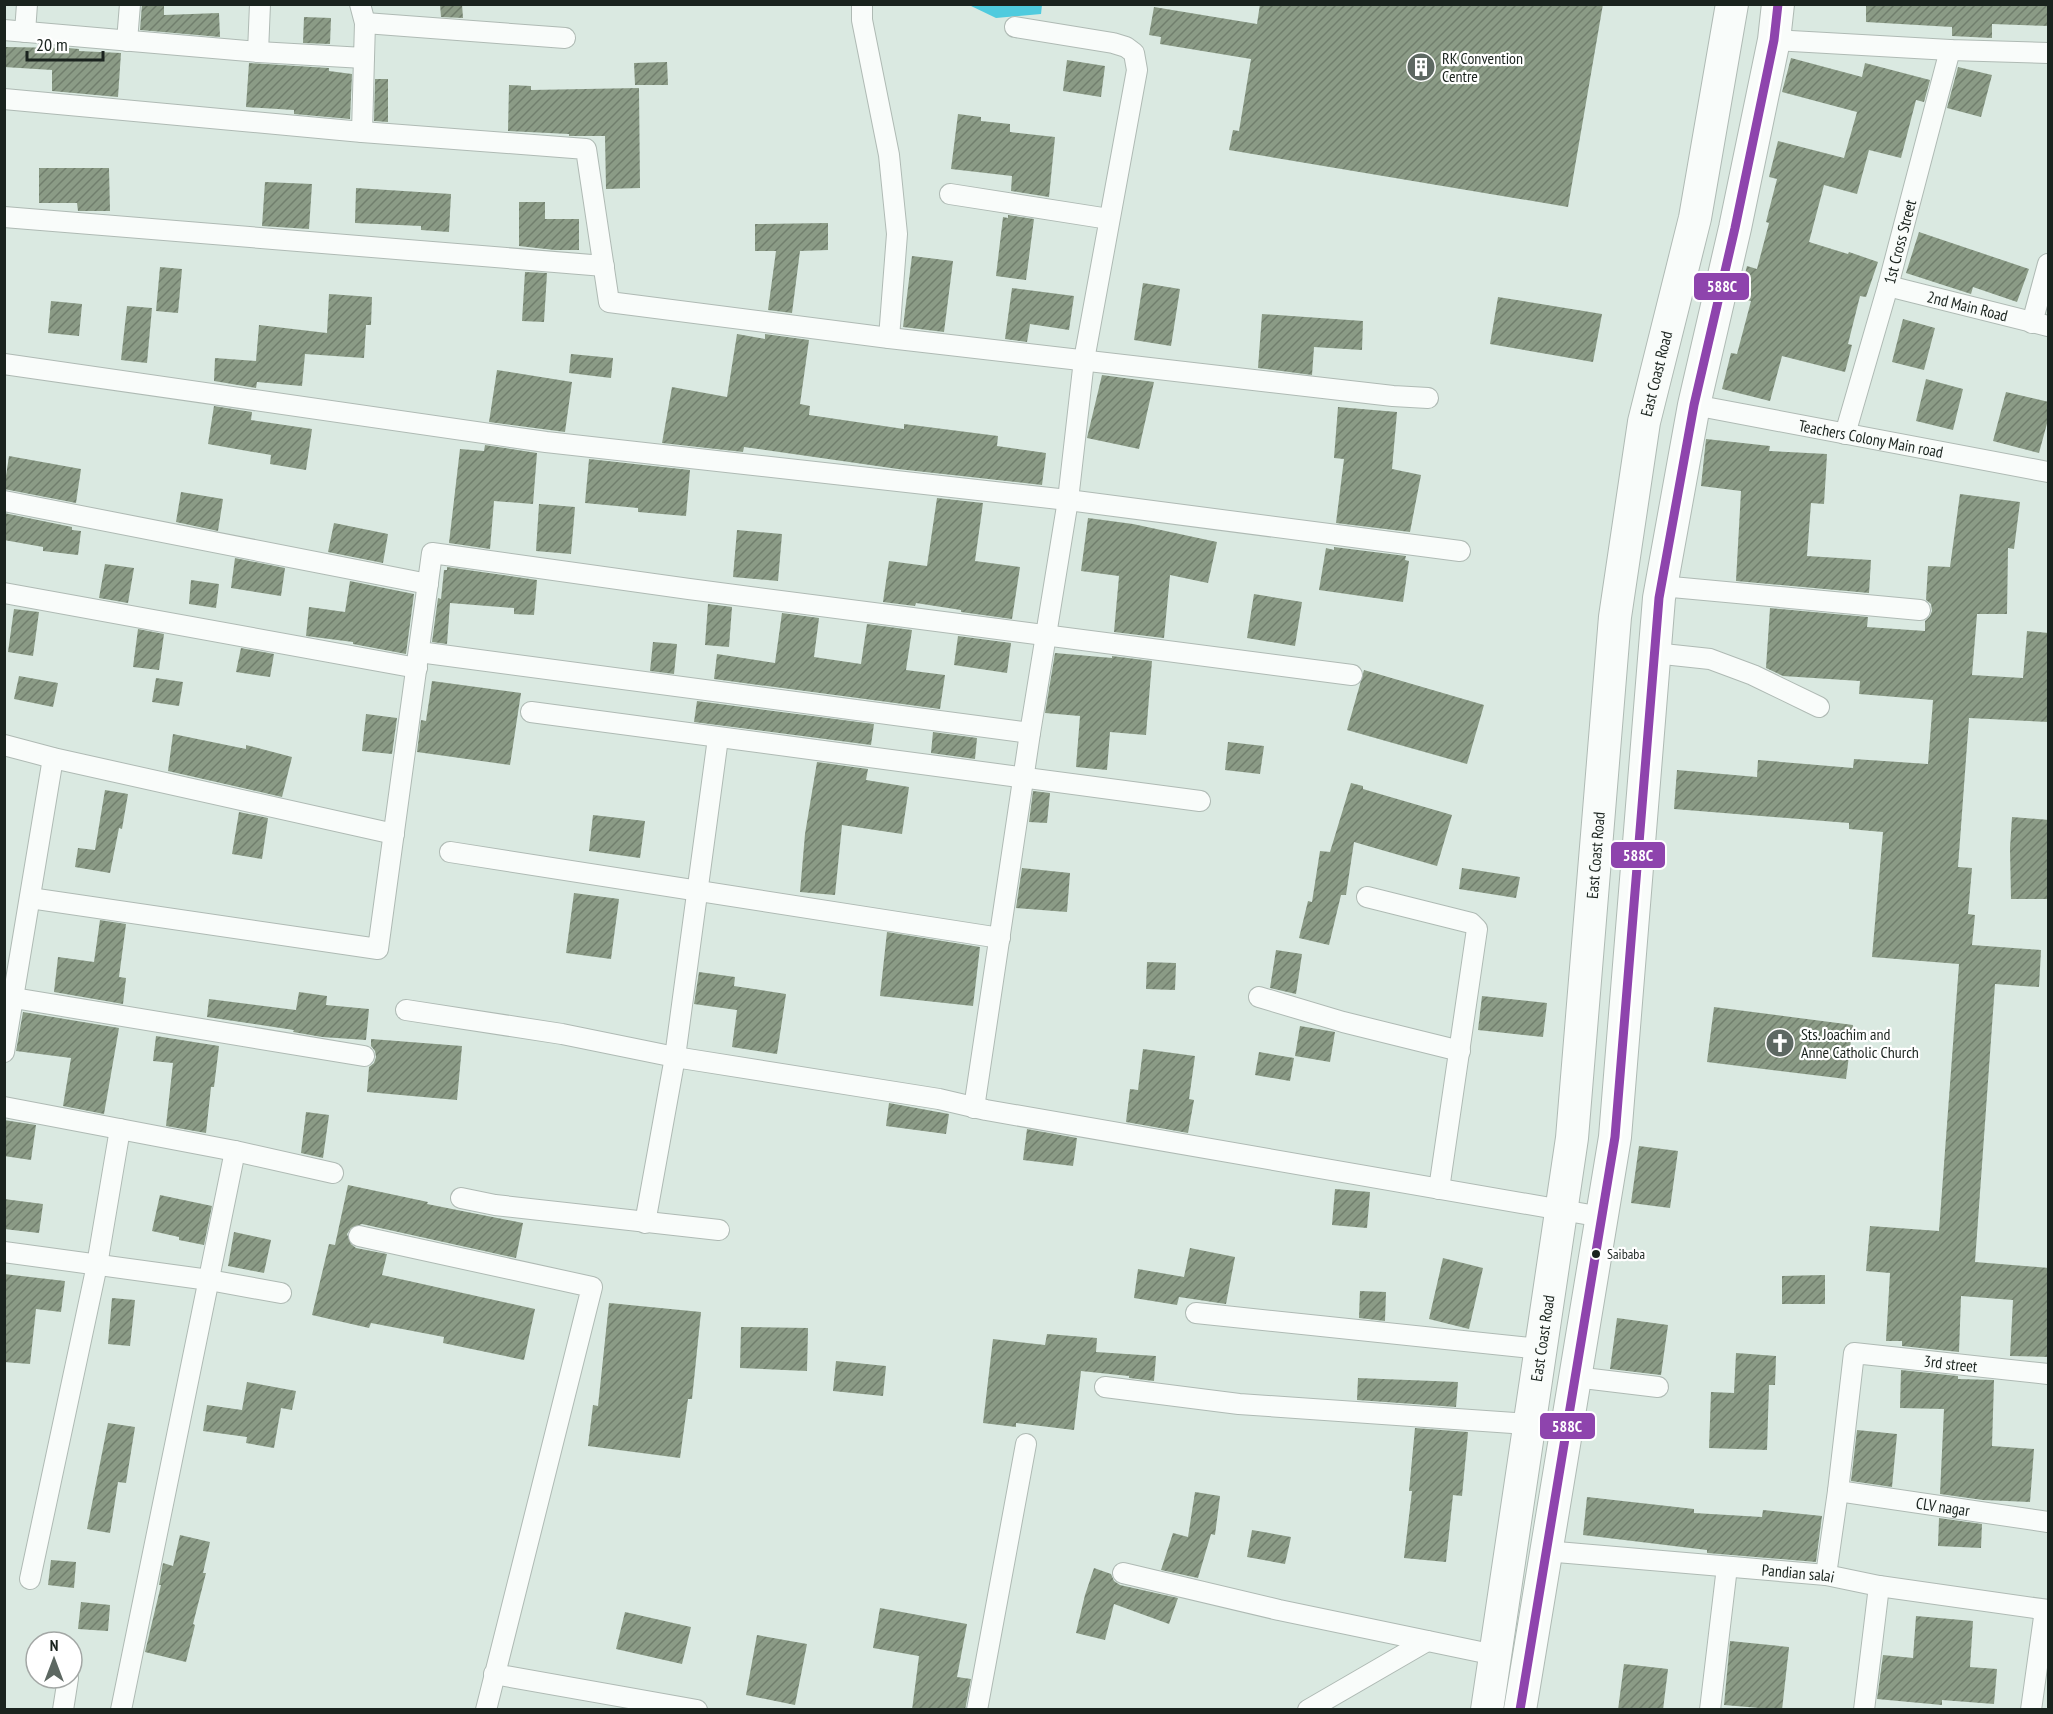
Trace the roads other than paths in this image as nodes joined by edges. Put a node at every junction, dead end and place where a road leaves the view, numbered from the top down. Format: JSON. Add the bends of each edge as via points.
{"nodes":[{"id":1,"x":27,"y":4,"type":"edge"},
{"id":2,"x":130,"y":4,"type":"edge"},
{"id":3,"x":261,"y":4,"type":"edge"},
{"id":4,"x":862,"y":4,"type":"edge"},
{"id":5,"x":1732,"y":4,"type":"edge"},
{"id":6,"x":1778,"y":4,"type":"edge"},
{"id":7,"x":363,"y":14,"type":"edge"},
{"id":8,"x":1015,"y":27,"type":"dead end"},
{"id":9,"x":4,"y":30,"type":"edge"},
{"id":10,"x":25,"y":32,"type":"junction"},
{"id":11,"x":565,"y":38,"type":"dead end"},
{"id":12,"x":127,"y":40,"type":"junction"},
{"id":13,"x":1774,"y":40,"type":"junction"},
{"id":14,"x":1950,"y":50,"type":"junction"},
{"id":15,"x":258,"y":52,"type":"junction"},
{"id":16,"x":2049,"y":53,"type":"edge"},
{"id":17,"x":364,"y":58,"type":"junction"},
{"id":18,"x":4,"y":99,"type":"edge"},
{"id":19,"x":362,"y":132,"type":"junction"},
{"id":20,"x":950,"y":194,"type":"dead end"},
{"id":21,"x":4,"y":217,"type":"edge"},
{"id":22,"x":1109,"y":219,"type":"junction"},
{"id":23,"x":2049,"y":264,"type":"edge"},
{"id":24,"x":604,"y":266,"type":"junction"},
{"id":25,"x":1888,"y":286,"type":"junction"},
{"id":26,"x":2040,"y":325,"type":"edge"},
{"id":27,"x":889,"y":338,"type":"junction"},
{"id":28,"x":1084,"y":360,"type":"junction"},
{"id":29,"x":4,"y":364,"type":"edge"},
{"id":30,"x":1428,"y":398,"type":"dead end"},
{"id":31,"x":1694,"y":405,"type":"junction"},
{"id":32,"x":1845,"y":434,"type":"junction"},
{"id":33,"x":2049,"y":472,"type":"edge"},
{"id":34,"x":1068,"y":500,"type":"junction"},
{"id":35,"x":4,"y":501,"type":"edge"},
{"id":36,"x":1460,"y":551,"type":"dead end"},
{"id":37,"x":428,"y":584,"type":"junction"},
{"id":38,"x":1661,"y":586,"type":"junction"},
{"id":39,"x":4,"y":593,"type":"edge"},
{"id":40,"x":1920,"y":610,"type":"dead end"},
{"id":41,"x":1047,"y":634,"type":"junction"},
{"id":42,"x":1654,"y":653,"type":"junction"},
{"id":43,"x":418,"y":660,"type":"junction"},
{"id":44,"x":1352,"y":675,"type":"dead end"},
{"id":45,"x":1819,"y":707,"type":"dead end"},
{"id":46,"x":531,"y":712,"type":"dead end"},
{"id":47,"x":1030,"y":733,"type":"junction"},
{"id":48,"x":718,"y":738,"type":"junction"},
{"id":49,"x":4,"y":745,"type":"edge"},
{"id":50,"x":53,"y":758,"type":"junction"},
{"id":51,"x":1024,"y":778,"type":"junction"},
{"id":52,"x":1200,"y":801,"type":"dead end"},
{"id":53,"x":394,"y":834,"type":"junction"},
{"id":54,"x":450,"y":852,"type":"dead end"},
{"id":55,"x":697,"y":890,"type":"junction"},
{"id":56,"x":1367,"y":897,"type":"dead end"},
{"id":57,"x":30,"y":898,"type":"junction"},
{"id":58,"x":1000,"y":938,"type":"junction"},
{"id":59,"x":1259,"y":997,"type":"dead end"},
{"id":60,"x":14,"y":998,"type":"junction"},
{"id":61,"x":406,"y":1010,"type":"dead end"},
{"id":62,"x":1460,"y":1051,"type":"junction"},
{"id":63,"x":4,"y":1052,"type":"edge"},
{"id":64,"x":364,"y":1056,"type":"dead end"},
{"id":65,"x":675,"y":1057,"type":"junction"},
{"id":66,"x":4,"y":1107,"type":"edge"},
{"id":67,"x":974,"y":1108,"type":"junction"},
{"id":68,"x":120,"y":1130,"type":"junction"},
{"id":69,"x":1572,"y":1138,"type":"junction"},
{"id":70,"x":1613,"y":1142,"type":"junction"},
{"id":71,"x":235,"y":1151,"type":"junction"},
{"id":72,"x":333,"y":1173,"type":"dead end"},
{"id":73,"x":1440,"y":1189,"type":"junction"},
{"id":74,"x":461,"y":1198,"type":"dead end"},
{"id":75,"x":1561,"y":1210,"type":"junction"},
{"id":76,"x":1602,"y":1217,"type":"junction"},
{"id":77,"x":645,"y":1223,"type":"junction"},
{"id":78,"x":719,"y":1230,"type":"dead end"},
{"id":79,"x":359,"y":1236,"type":"dead end"},
{"id":80,"x":4,"y":1252,"type":"edge"},
{"id":81,"x":97,"y":1265,"type":"junction"},
{"id":82,"x":209,"y":1280,"type":"junction"},
{"id":83,"x":281,"y":1293,"type":"dead end"},
{"id":84,"x":1196,"y":1313,"type":"dead end"},
{"id":85,"x":1540,"y":1349,"type":"junction"},
{"id":86,"x":2049,"y":1374,"type":"edge"},
{"id":87,"x":1575,"y":1377,"type":"junction"},
{"id":88,"x":1105,"y":1387,"type":"dead end"},
{"id":89,"x":1658,"y":1387,"type":"dead end"},
{"id":90,"x":1528,"y":1424,"type":"junction"},
{"id":91,"x":1026,"y":1444,"type":"dead end"},
{"id":92,"x":1838,"y":1491,"type":"junction"},
{"id":93,"x":2049,"y":1522,"type":"edge"},
{"id":94,"x":1545,"y":1551,"type":"junction"},
{"id":95,"x":1727,"y":1567,"type":"junction"},
{"id":96,"x":1123,"y":1573,"type":"dead end"},
{"id":97,"x":1826,"y":1575,"type":"junction"},
{"id":98,"x":30,"y":1579,"type":"dead end"},
{"id":99,"x":1879,"y":1586,"type":"junction"},
{"id":100,"x":2047,"y":1610,"type":"edge"},
{"id":101,"x":1427,"y":1641,"type":"junction"},
{"id":102,"x":1495,"y":1654,"type":"junction"},
{"id":103,"x":494,"y":1674,"type":"junction"},
{"id":104,"x":66,"y":1690,"type":"edge"},
{"id":105,"x":691,"y":1709,"type":"edge"},
{"id":106,"x":63,"y":1710,"type":"edge"},
{"id":107,"x":121,"y":1710,"type":"edge"},
{"id":108,"x":486,"y":1710,"type":"edge"},
{"id":109,"x":977,"y":1710,"type":"edge"},
{"id":110,"x":1308,"y":1710,"type":"edge"},
{"id":111,"x":1487,"y":1710,"type":"edge"},
{"id":112,"x":1520,"y":1710,"type":"edge"},
{"id":113,"x":1710,"y":1710,"type":"edge"},
{"id":114,"x":1864,"y":1710,"type":"edge"},
{"id":115,"x":2031,"y":1710,"type":"edge"}],
"edges":[{"from":1,"to":10,"type":"street"},
{"from":2,"to":12,"type":"street"},
{"from":3,"to":15,"type":"street"},
{"from":4,"to":27,"type":"street","via":[[889,155],[897,234]]},
{"from":5,"to":69,"type":"main road","name":"East Coast Road","via":[[1695,218],[1644,422],[1615,617]]},
{"from":6,"to":13,"type":"main road"},
{"from":7,"to":11,"type":"street"},
{"from":7,"to":17,"type":"street"},
{"from":8,"to":22,"type":"street","via":[[1113,43],[1134,53],[1137,70]]},
{"from":9,"to":10,"type":"street"},
{"from":10,"to":12,"type":"street"},
{"from":12,"to":15,"type":"street"},
{"from":13,"to":14,"type":"street"},
{"from":13,"to":31,"type":"main road"},
{"from":14,"to":16,"type":"street"},
{"from":14,"to":25,"type":"street","name":"1st Cross Street"},
{"from":15,"to":17,"type":"street"},
{"from":17,"to":19,"type":"street"},
{"from":18,"to":19,"type":"street"},
{"from":19,"to":24,"type":"street","via":[[586,149]]},
{"from":20,"to":22,"type":"street"},
{"from":21,"to":24,"type":"street"},
{"from":22,"to":28,"type":"street"},
{"from":23,"to":26,"type":"street"},
{"from":24,"to":27,"type":"street","via":[[609,302]]},
{"from":25,"to":26,"type":"street","name":"2nd Main Road"},
{"from":25,"to":32,"type":"street","name":"1st Cross Street"},
{"from":27,"to":28,"type":"street"},
{"from":28,"to":30,"type":"street"},
{"from":28,"to":34,"type":"street"},
{"from":29,"to":34,"type":"street","via":[[546,442]]},
{"from":31,"to":32,"type":"street","name":"Teachers Colony Main road"},
{"from":31,"to":38,"type":"main road"},
{"from":32,"to":33,"type":"street","name":"Teachers Colony Main road"},
{"from":34,"to":36,"type":"street"},
{"from":34,"to":41,"type":"street"},
{"from":35,"to":37,"type":"street"},
{"from":37,"to":41,"type":"street","via":[[432,553]]},
{"from":37,"to":43,"type":"street"},
{"from":38,"to":40,"type":"street"},
{"from":38,"to":42,"type":"main road"},
{"from":39,"to":43,"type":"street"},
{"from":41,"to":44,"type":"street"},
{"from":41,"to":47,"type":"street"},
{"from":42,"to":45,"type":"street","via":[[1710,658]]},
{"from":42,"to":70,"type":"main road"},
{"from":43,"to":47,"type":"street"},
{"from":43,"to":53,"type":"street"},
{"from":46,"to":48,"type":"street"},
{"from":47,"to":51,"type":"street"},
{"from":48,"to":51,"type":"street"},
{"from":48,"to":55,"type":"street"},
{"from":49,"to":50,"type":"street"},
{"from":50,"to":53,"type":"street"},
{"from":50,"to":57,"type":"street"},
{"from":51,"to":52,"type":"street"},
{"from":51,"to":58,"type":"street"},
{"from":53,"to":57,"type":"street","via":[[378,949]]},
{"from":54,"to":55,"type":"street"},
{"from":55,"to":58,"type":"street"},
{"from":55,"to":65,"type":"street"},
{"from":56,"to":62,"type":"street","via":[[1471,923],[1477,929]]},
{"from":57,"to":60,"type":"street"},
{"from":58,"to":67,"type":"street"},
{"from":59,"to":62,"type":"street"},
{"from":60,"to":63,"type":"street"},
{"from":60,"to":64,"type":"street"},
{"from":61,"to":65,"type":"street"},
{"from":62,"to":73,"type":"street"},
{"from":65,"to":67,"type":"street"},
{"from":65,"to":77,"type":"street"},
{"from":66,"to":68,"type":"street"},
{"from":67,"to":73,"type":"street"},
{"from":68,"to":71,"type":"street"},
{"from":68,"to":81,"type":"street"},
{"from":69,"to":70,"type":"main road"},
{"from":69,"to":75,"type":"main road","name":"East Coast Road"},
{"from":70,"to":76,"type":"main road"},
{"from":71,"to":72,"type":"street"},
{"from":71,"to":82,"type":"street"},
{"from":73,"to":75,"type":"street"},
{"from":74,"to":77,"type":"street"},
{"from":75,"to":76,"type":"street"},
{"from":75,"to":85,"type":"main road","name":"East Coast Road"},
{"from":76,"to":87,"type":"main road"},
{"from":77,"to":78,"type":"street"},
{"from":79,"to":103,"type":"street","via":[[592,1287]]},
{"from":80,"to":81,"type":"street"},
{"from":81,"to":82,"type":"street"},
{"from":81,"to":98,"type":"street"},
{"from":82,"to":83,"type":"street"},
{"from":82,"to":107,"type":"street"},
{"from":84,"to":85,"type":"street"},
{"from":85,"to":90,"type":"main road","name":"East Coast Road"},
{"from":86,"to":92,"type":"street","name":"3rd street","via":[[1854,1353]]},
{"from":87,"to":89,"type":"street"},
{"from":87,"to":94,"type":"main road"},
{"from":88,"to":90,"type":"street","via":[[1239,1404]]},
{"from":90,"to":102,"type":"main road","name":"East Coast Road"},
{"from":91,"to":109,"type":"street"},
{"from":92,"to":93,"type":"street","name":"CLV nagar"},
{"from":92,"to":97,"type":"street"},
{"from":94,"to":95,"type":"street","name":"Pandian salai"},
{"from":94,"to":112,"type":"main road"},
{"from":95,"to":97,"type":"street","name":"Pandian salai"},
{"from":95,"to":113,"type":"street"},
{"from":96,"to":101,"type":"street"},
{"from":97,"to":99,"type":"street","name":"Pandian salai"},
{"from":99,"to":100,"type":"street","name":"Pandian salai"},
{"from":99,"to":114,"type":"street"},
{"from":100,"to":115,"type":"street"},
{"from":101,"to":102,"type":"street"},
{"from":101,"to":110,"type":"street"},
{"from":102,"to":111,"type":"main road","name":"East Coast Road"},
{"from":103,"to":105,"type":"street"},
{"from":103,"to":108,"type":"street"},
{"from":104,"to":106,"type":"street"}]}
